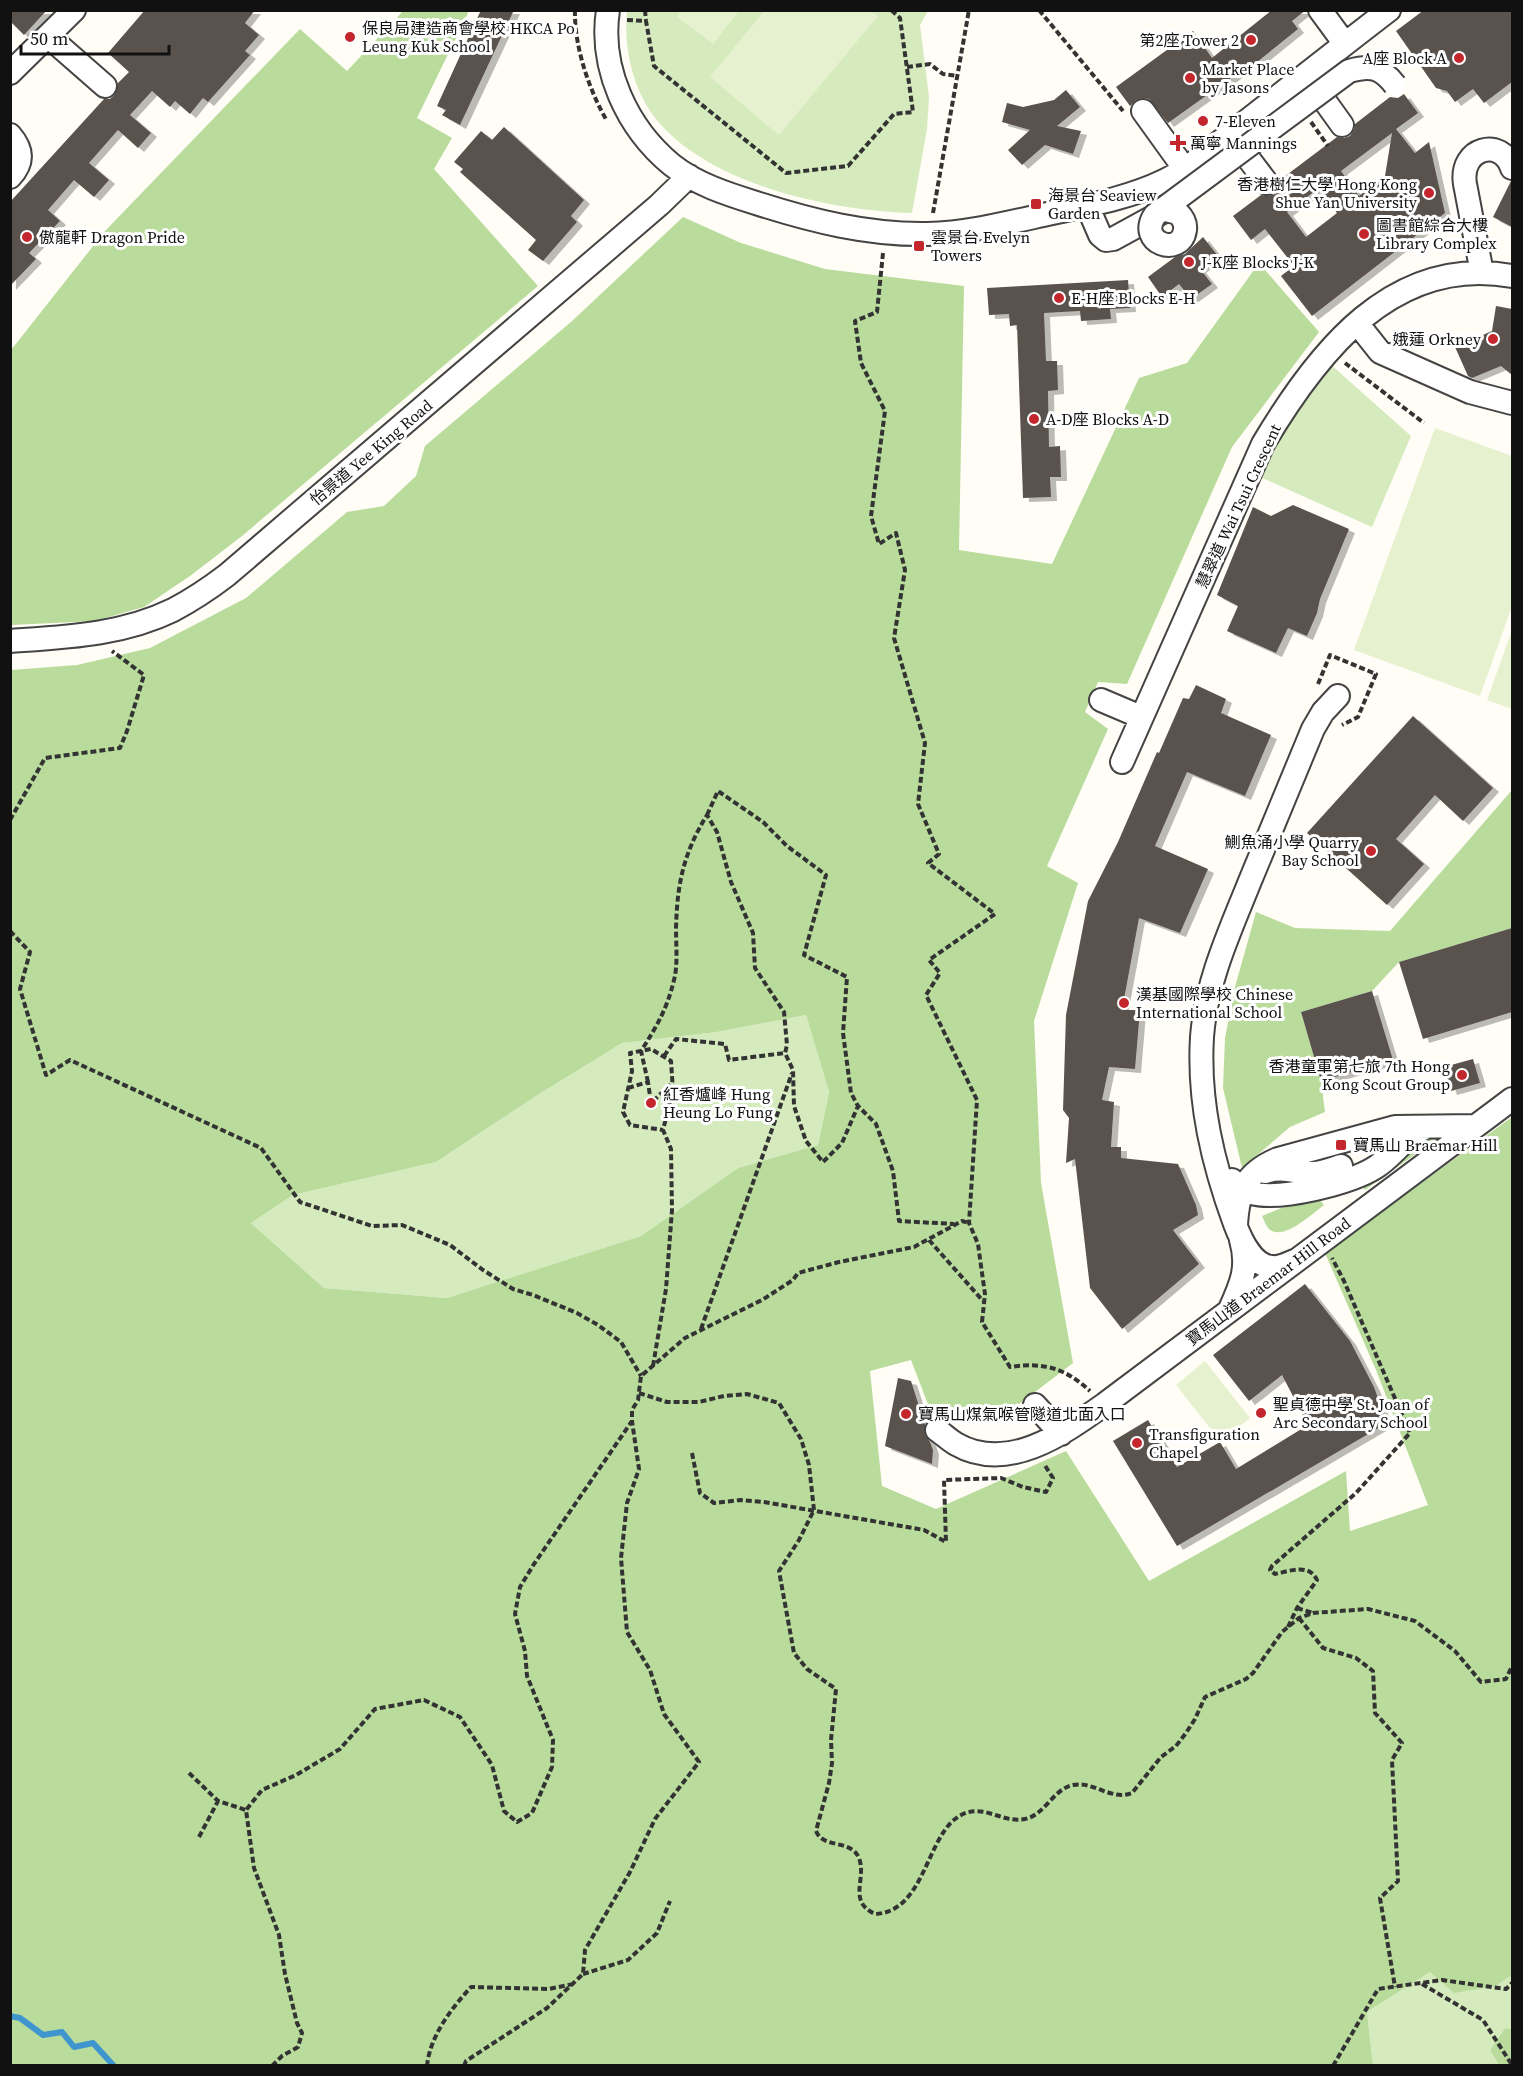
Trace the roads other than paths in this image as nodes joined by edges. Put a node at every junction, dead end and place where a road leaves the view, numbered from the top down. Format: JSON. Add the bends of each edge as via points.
{"nodes":[{"id":1,"x":74,"y":10,"type":"edge"},
{"id":2,"x":1320,"y":10,"type":"edge"},
{"id":3,"x":1389,"y":10,"type":"edge"},
{"id":4,"x":615,"y":15,"type":"edge"},
{"id":5,"x":49,"y":37,"type":"junction"},
{"id":6,"x":1345,"y":44,"type":"junction"},
{"id":7,"x":10,"y":73,"type":"edge"},
{"id":8,"x":1395,"y":85,"type":"dead end"},
{"id":9,"x":105,"y":86,"type":"dead end"},
{"id":10,"x":1319,"y":93,"type":"junction"},
{"id":11,"x":1137,"y":115,"type":"road end"},
{"id":12,"x":1342,"y":125,"type":"dead end"},
{"id":13,"x":10,"y":135,"type":"edge"},
{"id":14,"x":1242,"y":150,"type":"junction"},
{"id":15,"x":1184,"y":168,"type":"junction"},
{"id":16,"x":1512,"y":168,"type":"edge"},
{"id":17,"x":689,"y":176,"type":"junction"},
{"id":18,"x":10,"y":177,"type":"edge"},
{"id":19,"x":1267,"y":183,"type":"dead end"},
{"id":20,"x":1088,"y":206,"type":"junction"},
{"id":21,"x":1482,"y":273,"type":"junction"},
{"id":22,"x":1512,"y":276,"type":"edge"},
{"id":23,"x":1357,"y":323,"type":"junction"},
{"id":24,"x":1512,"y":403,"type":"edge"},
{"id":25,"x":10,"y":641,"type":"edge"},
{"id":26,"x":1338,"y":696,"type":"dead end"},
{"id":27,"x":1101,"y":700,"type":"dead end"},
{"id":28,"x":1141,"y":717,"type":"junction"},
{"id":29,"x":1122,"y":762,"type":"dead end"},
{"id":30,"x":1512,"y":1099,"type":"edge"},
{"id":31,"x":1431,"y":1126,"type":"junction"},
{"id":32,"x":1475,"y":1126,"type":"junction"},
{"id":33,"x":1211,"y":1149,"type":"junction"},
{"id":34,"x":1246,"y":1184,"type":"junction"},
{"id":35,"x":1238,"y":1233,"type":"junction"},
{"id":36,"x":1301,"y":1258,"type":"junction"},
{"id":37,"x":1230,"y":1310,"type":"junction"},
{"id":38,"x":1035,"y":1405,"type":"dead end"},
{"id":39,"x":937,"y":1430,"type":"dead end"},
{"id":40,"x":1061,"y":1434,"type":"junction"}],
"edges":[{"from":1,"to":5,"type":"street"},
{"from":2,"to":6,"type":"street"},
{"from":3,"to":6,"type":"street"},
{"from":4,"to":17,"type":"street","via":[[605,33],[606,54],[617,89],[639,131]]},
{"from":5,"to":7,"type":"street"},
{"from":5,"to":9,"type":"street"},
{"from":6,"to":15,"type":"street"},
{"from":8,"to":10,"type":"street","bridge":true,"via":[[1385,73],[1363,67],[1349,71]]},
{"from":10,"to":12,"type":"street"},
{"from":10,"to":14,"type":"street","bridge":true},
{"from":11,"to":15,"type":"street"},
{"from":13,"to":18,"type":"street","via":[[21,152],[18,169]]},
{"from":14,"to":19,"type":"street"},
{"from":14,"to":20,"type":"street","bridge":true,"via":[[1171,202],[1153,218],[1152,236],[1170,245],[1185,233],[1186,226],[1178,213],[1166,210],[1113,238],[1106,240]]},
{"from":15,"to":20,"type":"street","via":[[1165,181]]},
{"from":16,"to":21,"type":"street","via":[[1504,155],[1487,150],[1470,157],[1465,165],[1463,175]]},
{"from":17,"to":20,"type":"street","via":[[803,219],[912,233],[997,225]]},
{"from":17,"to":25,"type":"street","name":"怡景道 Yee King Road","via":[[660,205],[586,258],[227,575],[190,601],[154,618],[111,631]]},
{"from":21,"to":22,"type":"street","name":"慧翠道 Wai Tsui Crescent"},
{"from":21,"to":23,"type":"street","name":"慧翠道 Wai Tsui Crescent","via":[[1448,276],[1411,287]]},
{"from":23,"to":24,"type":"street","via":[[1380,352],[1470,392]]},
{"from":23,"to":28,"type":"street","name":"慧翠道 Wai Tsui Crescent","via":[[1312,371],[1263,444]]},
{"from":26,"to":33,"type":"street","via":[[1313,729],[1211,985],[1202,1057]]},
{"from":27,"to":28,"type":"street"},
{"from":28,"to":29,"type":"street","name":"慧翠道 Wai Tsui Crescent"},
{"from":30,"to":32,"type":"street","name":"寶馬山道 Braemar Hill Road"},
{"from":31,"to":32,"type":"street"},
{"from":31,"to":34,"type":"street","via":[[1395,1127],[1310,1150],[1267,1164]]},
{"from":31,"to":34,"type":"street","via":[[1419,1130],[1392,1152],[1316,1173],[1269,1170]]},
{"from":32,"to":36,"type":"street","name":"寶馬山道 Braemar Hill Road"},
{"from":33,"to":34,"type":"street","via":[[1233,1182]]},
{"from":33,"to":35,"type":"street"},
{"from":34,"to":35,"type":"street","via":[[1238,1207]]},
{"from":35,"to":36,"type":"street","via":[[1259,1262],[1270,1267]]},
{"from":35,"to":37,"type":"street","via":[[1245,1253],[1244,1274]]},
{"from":36,"to":37,"type":"street","name":"寶馬山道 Braemar Hill Road"},
{"from":37,"to":40,"type":"street","name":"寶馬山道 Braemar Hill Road"},
{"from":38,"to":40,"type":"street"},
{"from":39,"to":40,"type":"street","name":"寶馬山道 Braemar Hill Road","via":[[957,1444],[979,1452],[1017,1452]]}]}
